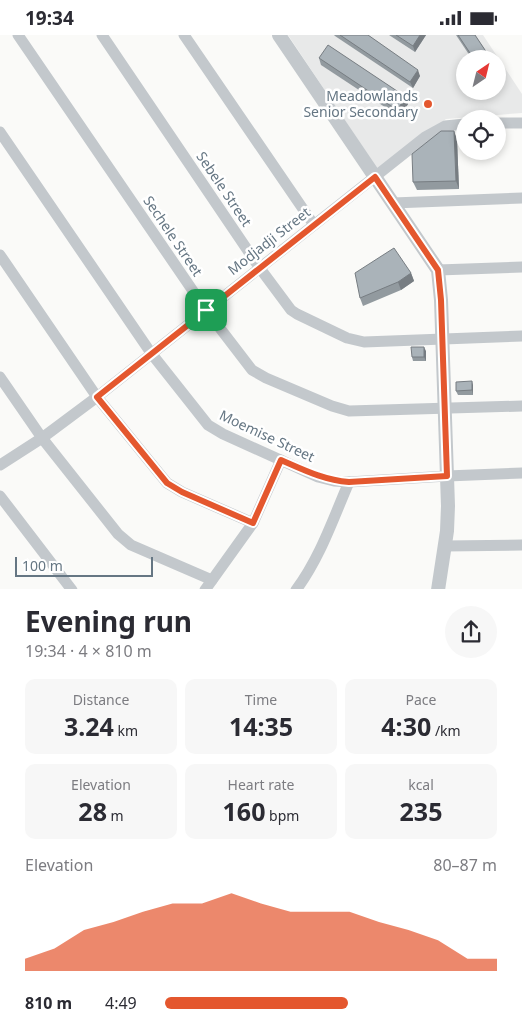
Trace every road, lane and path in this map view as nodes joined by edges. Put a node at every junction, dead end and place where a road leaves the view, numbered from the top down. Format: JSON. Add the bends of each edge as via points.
{"nodes":[{"id":1,"x":18,"y":35,"type":"edge"},
{"id":2,"x":102,"y":35,"type":"edge"},
{"id":3,"x":184,"y":35,"type":"edge"},
{"id":4,"x":279,"y":35,"type":"edge"},
{"id":5,"x":506,"y":123,"type":"edge"},
{"id":6,"x":522,"y":123,"type":"edge"},
{"id":7,"x":456,"y":125,"type":"edge"},
{"id":8,"x":0,"y":132,"type":"edge"},
{"id":9,"x":375,"y":177,"type":"junction"},
{"id":10,"x":522,"y":198,"type":"edge"},
{"id":11,"x":393,"y":203,"type":"junction"},
{"id":12,"x":314,"y":225,"type":"junction"},
{"id":13,"x":0,"y":255,"type":"edge"},
{"id":14,"x":259,"y":267,"type":"junction"},
{"id":15,"x":522,"y":267,"type":"edge"},
{"id":16,"x":438,"y":270,"type":"junction"},
{"id":17,"x":206,"y":310,"type":"junction"},
{"id":18,"x":522,"y":336,"type":"edge"},
{"id":19,"x":442,"y":339,"type":"junction"},
{"id":20,"x":151,"y":353,"type":"junction"},
{"id":21,"x":0,"y":377,"type":"edge"},
{"id":22,"x":97,"y":397,"type":"junction"},
{"id":23,"x":522,"y":406,"type":"edge"},
{"id":24,"x":445,"y":407,"type":"junction"},
{"id":25,"x":42,"y":439,"type":"junction"},
{"id":26,"x":281,"y":460,"type":"junction"},
{"id":27,"x":0,"y":465,"type":"edge"},
{"id":28,"x":522,"y":473,"type":"edge"},
{"id":29,"x":447,"y":476,"type":"junction"},
{"id":30,"x":349,"y":482,"type":"junction"},
{"id":31,"x":0,"y":496,"type":"edge"},
{"id":32,"x":253,"y":523,"type":"junction"},
{"id":33,"x":522,"y":545,"type":"edge"},
{"id":34,"x":445,"y":546,"type":"junction"},
{"id":35,"x":208,"y":585,"type":"edge"},
{"id":36,"x":72,"y":589,"type":"edge"},
{"id":37,"x":296,"y":589,"type":"edge"},
{"id":38,"x":438,"y":589,"type":"edge"}],
"edges":[{"from":1,"to":17,"type":"street","name":"Sechele Street"},
{"from":2,"to":14,"type":"street","name":"Sebele Street"},
{"from":3,"to":12,"type":"street"},
{"from":4,"to":9,"type":"street"},
{"from":5,"to":6,"type":"street"},
{"from":7,"to":9,"type":"street","name":"Modjadji Street","via":[[436,129]]},
{"from":8,"to":20,"type":"street","name":"Moemise Street"},
{"from":9,"to":11,"type":"street"},
{"from":9,"to":12,"type":"street","name":"Modjadji Street"},
{"from":10,"to":11,"type":"street"},
{"from":11,"to":16,"type":"street"},
{"from":12,"to":14,"type":"street","name":"Modjadji Street"},
{"from":13,"to":22,"type":"street"},
{"from":14,"to":17,"type":"street","name":"Modjadji Street"},
{"from":14,"to":19,"type":"street","name":"Sebele Street","via":[[291,310],[346,338],[364,342]]},
{"from":15,"to":16,"type":"street"},
{"from":16,"to":19,"type":"street"},
{"from":17,"to":20,"type":"street","name":"Modjadji Street"},
{"from":17,"to":24,"type":"street","name":"Sechele Street","via":[[257,373],[332,406],[349,411]]},
{"from":18,"to":19,"type":"street","name":"Sebele Street"},
{"from":19,"to":24,"type":"street"},
{"from":20,"to":22,"type":"street","name":"Modjadji Street"},
{"from":20,"to":26,"type":"street","name":"Moemise Street","via":[[208,425]]},
{"from":21,"to":25,"type":"street"},
{"from":22,"to":25,"type":"street","name":"Modjadji Street"},
{"from":22,"to":32,"type":"street","via":[[167,483]]},
{"from":23,"to":24,"type":"street","name":"Sechele Street"},
{"from":24,"to":29,"type":"street"},
{"from":25,"to":27,"type":"street","name":"Modjadji Street"},
{"from":25,"to":35,"type":"street","via":[[125,541]]},
{"from":26,"to":30,"type":"street","name":"Moemise Street","via":[[326,479]]},
{"from":26,"to":32,"type":"street"},
{"from":28,"to":29,"type":"street","name":"Moemise Street"},
{"from":29,"to":30,"type":"street","name":"Moemise Street"},
{"from":29,"to":34,"type":"street"},
{"from":30,"to":37,"type":"street","via":[[316,559]]},
{"from":31,"to":36,"type":"street"},
{"from":32,"to":35,"type":"street"},
{"from":33,"to":34,"type":"street"},
{"from":34,"to":38,"type":"street"}]}
